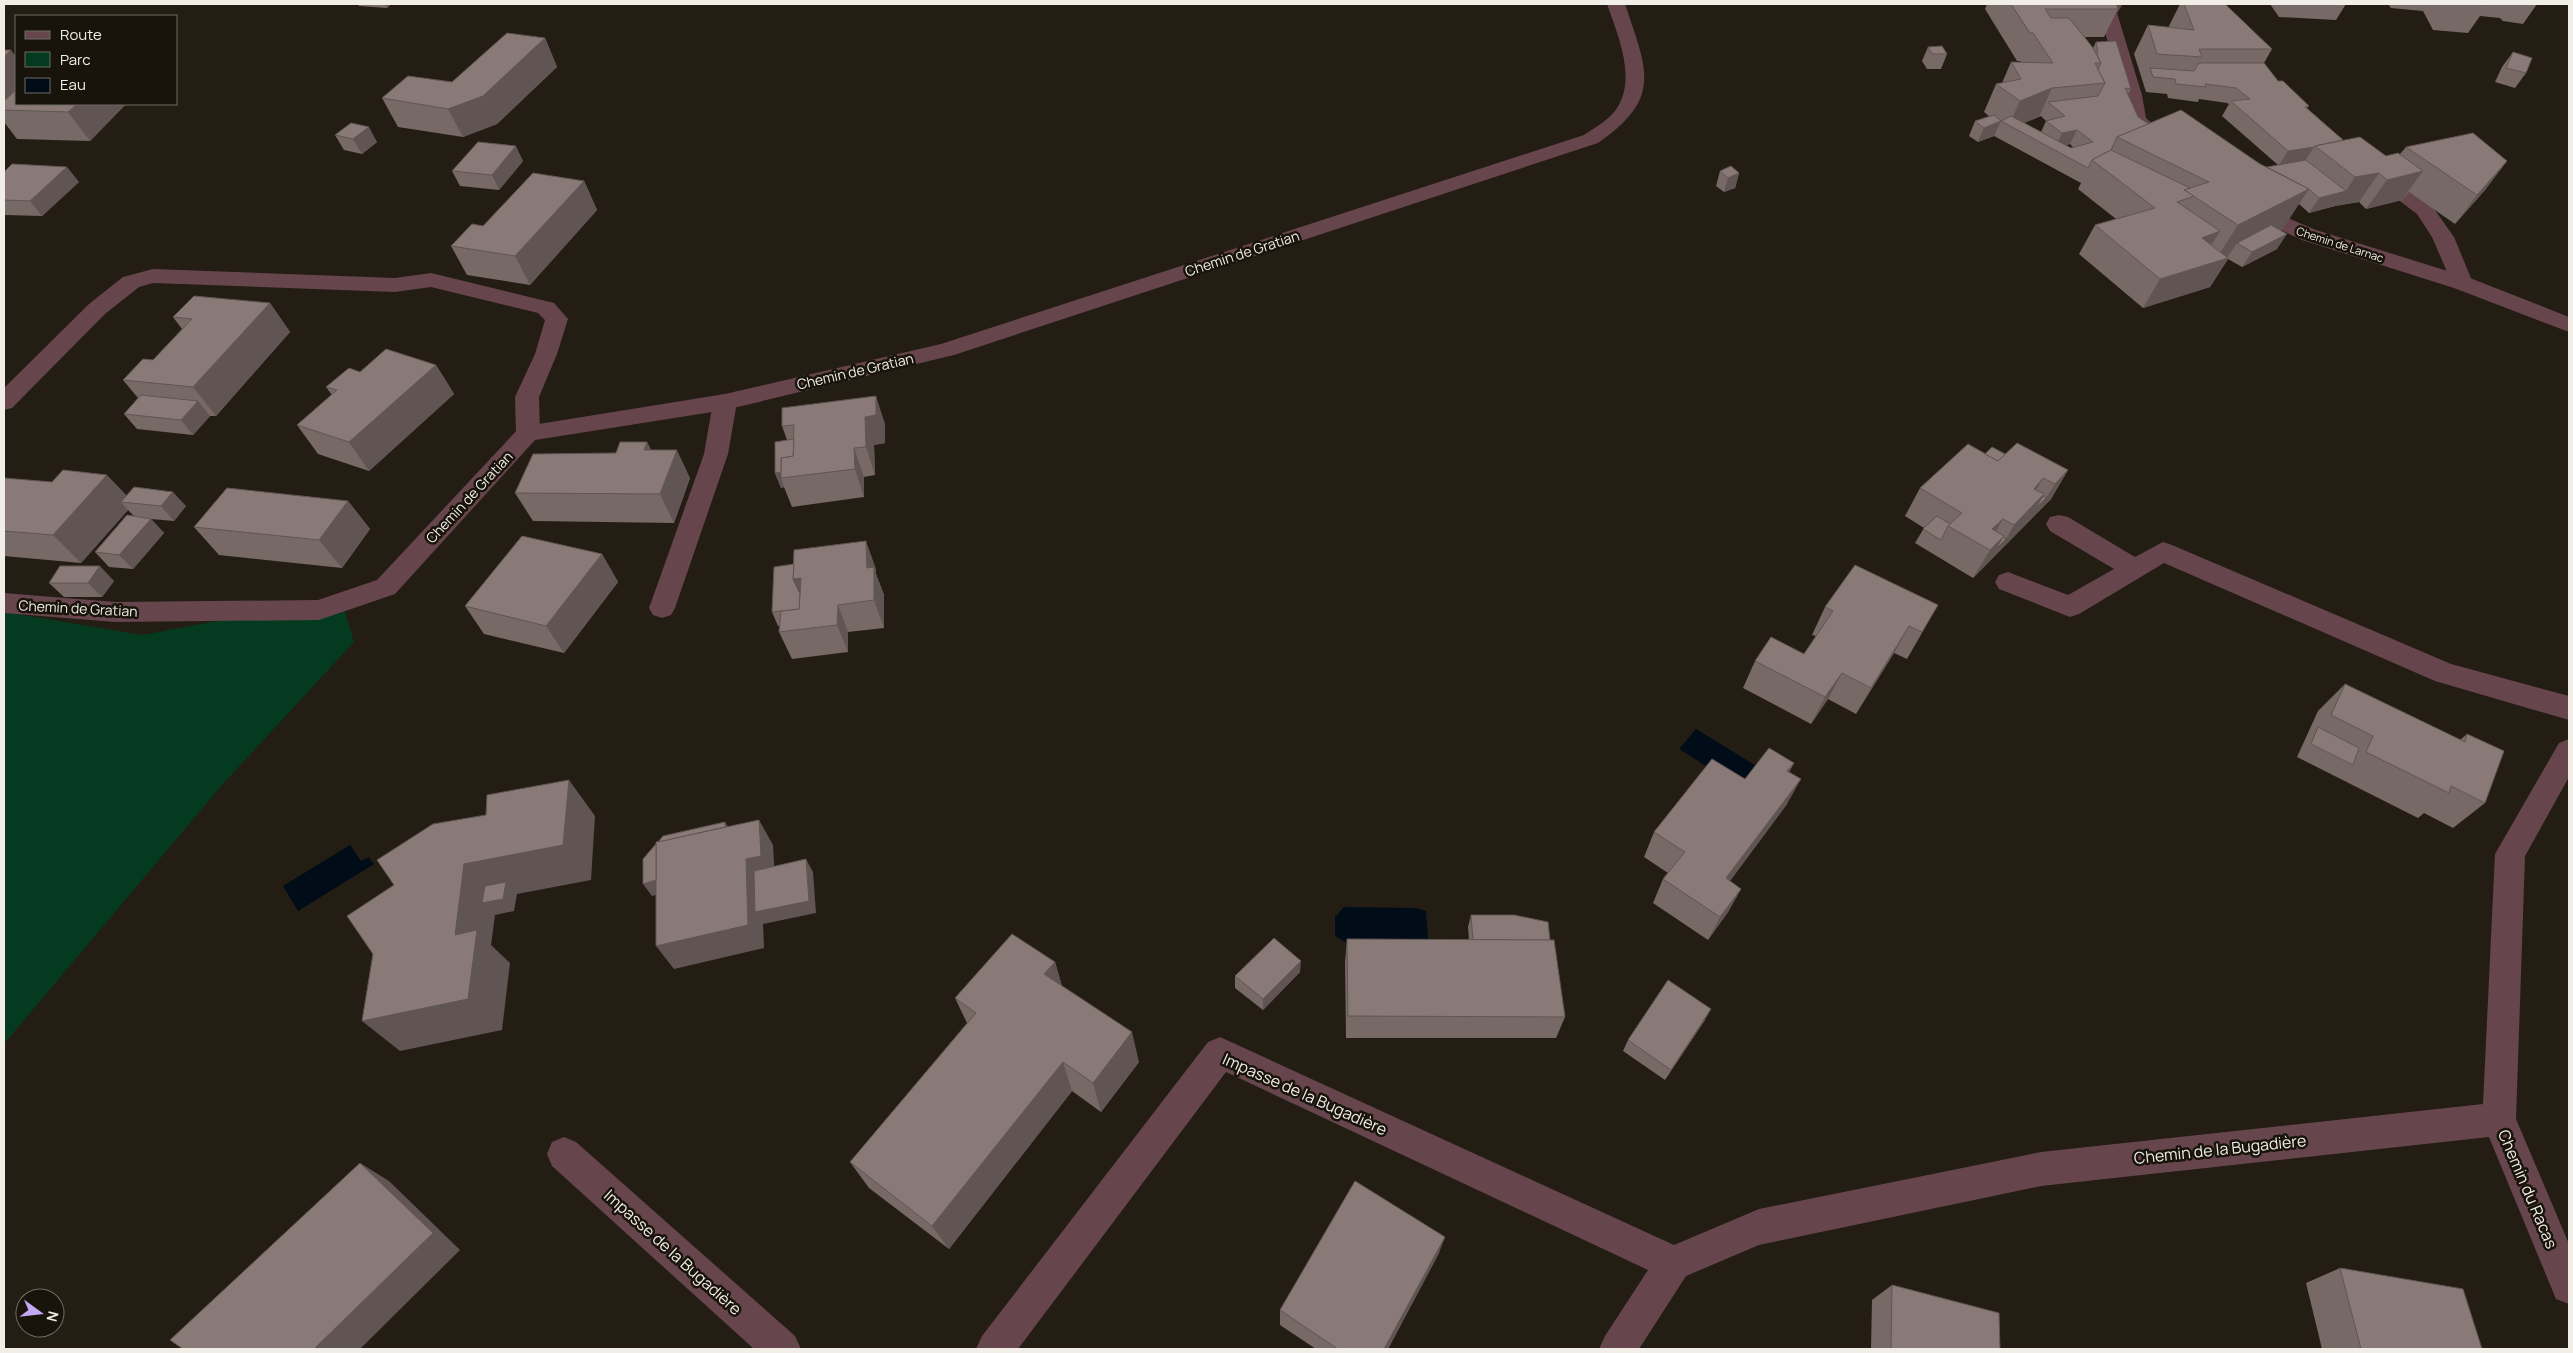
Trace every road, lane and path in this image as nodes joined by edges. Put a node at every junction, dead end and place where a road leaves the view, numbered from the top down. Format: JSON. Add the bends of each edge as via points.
{"nodes":[{"id":1,"x":1616,"y":4,"type":"edge"},
{"id":2,"x":2114,"y":4,"type":"edge"},
{"id":3,"x":2175,"y":151,"type":"edge"},
{"id":4,"x":2357,"y":162,"type":"edge"},
{"id":5,"x":2234,"y":199,"type":"edge"},
{"id":6,"x":2462,"y":282,"type":"junction"},
{"id":7,"x":2569,"y":325,"type":"edge"},
{"id":8,"x":4,"y":402,"type":"edge"},
{"id":9,"x":725,"y":402,"type":"junction"},
{"id":10,"x":528,"y":433,"type":"junction"},
{"id":11,"x":2059,"y":524,"type":"dead end"},
{"id":12,"x":2135,"y":569,"type":"junction"},
{"id":13,"x":2008,"y":582,"type":"dead end"},
{"id":14,"x":4,"y":603,"type":"edge"},
{"id":15,"x":662,"y":608,"type":"dead end"},
{"id":16,"x":2569,"y":709,"type":"edge"},
{"id":17,"x":2569,"y":751,"type":"edge"},
{"id":18,"x":2499,"y":1119,"type":"junction"},
{"id":19,"x":564,"y":1154,"type":"dead end"},
{"id":20,"x":1672,"y":1263,"type":"junction"},
{"id":21,"x":2569,"y":1286,"type":"edge"},
{"id":22,"x":782,"y":1349,"type":"edge"},
{"id":23,"x":995,"y":1349,"type":"edge"},
{"id":24,"x":1618,"y":1349,"type":"edge"}],
"edges":[{"from":1,"to":9,"type":"street","name":"Chemin de Gratian","via":[[1635,63],[1636,89],[1622,115],[1591,139],[946,350]]},
{"from":2,"to":3,"type":"street","via":[[2108,13],[2138,120]]},
{"from":4,"to":6,"type":"street","via":[[2425,210],[2443,237]]},
{"from":5,"to":6,"type":"street","name":"Chemin de Larnac","via":[[2309,235]]},
{"from":6,"to":7,"type":"street","name":"Chemin de Larnac"},
{"from":8,"to":10,"type":"street","via":[[97,309],[131,282],[153,276],[395,285],[431,280],[546,308],[556,319],[546,354],[527,397]]},
{"from":9,"to":10,"type":"street","name":"Chemin de Gratian"},
{"from":9,"to":15,"type":"street","via":[[716,454]]},
{"from":10,"to":14,"type":"street","name":"Chemin de Gratian","via":[[386,587],[319,610],[115,612]]},
{"from":11,"to":12,"type":"street"},
{"from":12,"to":13,"type":"street","via":[[2070,607]]},
{"from":12,"to":16,"type":"street","via":[[2163,552],[2445,673]]},
{"from":17,"to":18,"type":"street","via":[[2510,854]]},
{"from":18,"to":20,"type":"street","name":"Chemin de la Bugadière","via":[[2041,1169],[1759,1227]]},
{"from":18,"to":21,"type":"street","name":"Chemin du Racas"},
{"from":19,"to":22,"type":"street","name":"Impasse de la Bugadière"},
{"from":20,"to":23,"type":"street","name":"Impasse de la Bugadière","via":[[1220,1053]]},
{"from":20,"to":24,"type":"street"}]}
